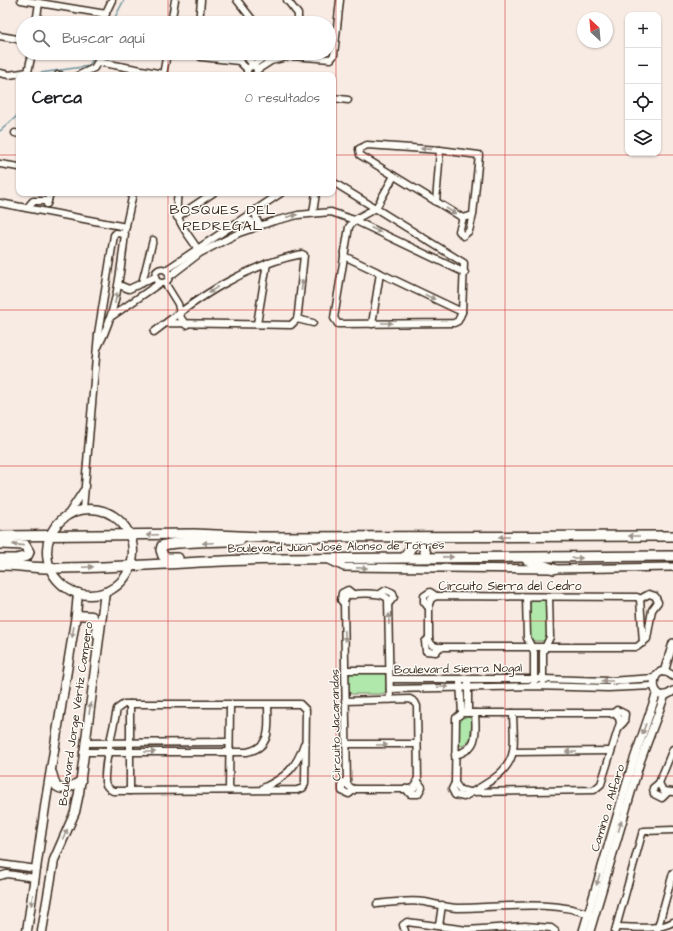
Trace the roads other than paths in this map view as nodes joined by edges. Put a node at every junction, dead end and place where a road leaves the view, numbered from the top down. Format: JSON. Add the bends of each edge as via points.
{"nodes":[{"id":1,"x":21,"y":0,"type":"edge"},
{"id":2,"x":112,"y":0,"type":"edge"},
{"id":3,"x":175,"y":0,"type":"edge"},
{"id":4,"x":201,"y":0,"type":"edge"},
{"id":5,"x":237,"y":0,"type":"edge"},
{"id":6,"x":287,"y":0,"type":"edge"},
{"id":7,"x":334,"y":0,"type":"edge"},
{"id":8,"x":39,"y":3,"type":"junction"},
{"id":9,"x":339,"y":3,"type":"edge"},
{"id":10,"x":106,"y":14,"type":"joint"},
{"id":11,"x":37,"y":16,"type":"edge"},
{"id":12,"x":172,"y":16,"type":"edge"},
{"id":13,"x":199,"y":16,"type":"edge"},
{"id":14,"x":250,"y":16,"type":"edge"},
{"id":15,"x":298,"y":16,"type":"edge"},
{"id":16,"x":336,"y":30,"type":"edge"},
{"id":17,"x":0,"y":36,"type":"edge"},
{"id":18,"x":16,"y":39,"type":"edge"},
{"id":19,"x":31,"y":60,"type":"edge"},
{"id":20,"x":166,"y":60,"type":"edge"},
{"id":21,"x":233,"y":60,"type":"edge"},
{"id":22,"x":247,"y":60,"type":"edge"},
{"id":23,"x":262,"y":60,"type":"edge"},
{"id":24,"x":275,"y":60,"type":"edge"},
{"id":25,"x":98,"y":62,"type":"joint"},
{"id":26,"x":252,"y":71,"type":"edge"},
{"id":27,"x":28,"y":72,"type":"edge"},
{"id":28,"x":85,"y":72,"type":"edge"},
{"id":29,"x":148,"y":72,"type":"edge"},
{"id":30,"x":164,"y":72,"type":"edge"},
{"id":31,"x":0,"y":73,"type":"edge"},
{"id":32,"x":16,"y":74,"type":"edge"},
{"id":33,"x":336,"y":98,"type":"edge"},
{"id":34,"x":348,"y":100,"type":"dead end"},
{"id":35,"x":440,"y":150,"type":"junction"},
{"id":36,"x":0,"y":164,"type":"edge"},
{"id":37,"x":16,"y":167,"type":"edge"},
{"id":38,"x":394,"y":176,"type":"junction"},
{"id":39,"x":336,"y":184,"type":"edge"},
{"id":40,"x":49,"y":196,"type":"edge"},
{"id":41,"x":132,"y":196,"type":"edge"},
{"id":42,"x":178,"y":196,"type":"edge"},
{"id":43,"x":208,"y":196,"type":"edge"},
{"id":44,"x":277,"y":196,"type":"edge"},
{"id":45,"x":316,"y":196,"type":"edge"},
{"id":46,"x":48,"y":201,"type":"junction"},
{"id":47,"x":436,"y":202,"type":"junction"},
{"id":48,"x":0,"y":203,"type":"edge"},
{"id":49,"x":27,"y":208,"type":"junction"},
{"id":50,"x":376,"y":208,"type":"junction"},
{"id":51,"x":46,"y":211,"type":"junction"},
{"id":52,"x":255,"y":211,"type":"junction"},
{"id":53,"x":313,"y":213,"type":"junction"},
{"id":54,"x":473,"y":215,"type":"junction"},
{"id":55,"x":177,"y":217,"type":"junction"},
{"id":56,"x":463,"y":218,"type":"junction"},
{"id":57,"x":244,"y":219,"type":"junction"},
{"id":58,"x":354,"y":220,"type":"junction"},
{"id":59,"x":261,"y":225,"type":"junction"},
{"id":60,"x":251,"y":229,"type":"junction"},
{"id":61,"x":125,"y":231,"type":"junction"},
{"id":62,"x":153,"y":240,"type":"dead end"},
{"id":63,"x":430,"y":242,"type":"junction"},
{"id":64,"x":199,"y":251,"type":"junction"},
{"id":65,"x":424,"y":253,"type":"junction"},
{"id":66,"x":344,"y":256,"type":"junction"},
{"id":67,"x":267,"y":263,"type":"junction"},
{"id":68,"x":146,"y":265,"type":"junction"},
{"id":69,"x":166,"y":270,"type":"junction"},
{"id":70,"x":465,"y":273,"type":"junction"},
{"id":71,"x":156,"y":274,"type":"junction"},
{"id":72,"x":380,"y":274,"type":"junction"},
{"id":73,"x":166,"y":281,"type":"junction"},
{"id":74,"x":142,"y":283,"type":"junction"},
{"id":75,"x":119,"y":284,"type":"junction"},
{"id":76,"x":129,"y":289,"type":"junction"},
{"id":77,"x":134,"y":301,"type":"junction"},
{"id":78,"x":189,"y":306,"type":"junction"},
{"id":79,"x":462,"y":312,"type":"junction"},
{"id":80,"x":180,"y":313,"type":"junction"},
{"id":81,"x":112,"y":316,"type":"junction"},
{"id":82,"x":297,"y":319,"type":"junction"},
{"id":83,"x":166,"y":323,"type":"junction"},
{"id":84,"x":313,"y":323,"type":"dead end"},
{"id":85,"x":186,"y":324,"type":"junction"},
{"id":86,"x":258,"y":324,"type":"junction"},
{"id":87,"x":372,"y":324,"type":"junction"},
{"id":88,"x":154,"y":332,"type":"dead end"},
{"id":89,"x":98,"y":347,"type":"junction"},
{"id":90,"x":85,"y":485,"type":"junction"},
{"id":91,"x":83,"y":510,"type":"junction"},
{"id":92,"x":68,"y":514,"type":"junction"},
{"id":93,"x":130,"y":535,"type":"junction"},
{"id":94,"x":0,"y":536,"type":"edge"},
{"id":95,"x":49,"y":536,"type":"junction"},
{"id":96,"x":673,"y":536,"type":"edge"},
{"id":97,"x":261,"y":537,"type":"junction"},
{"id":98,"x":408,"y":537,"type":"junction"},
{"id":99,"x":432,"y":537,"type":"junction"},
{"id":100,"x":0,"y":544,"type":"edge"},
{"id":101,"x":427,"y":556,"type":"junction"},
{"id":102,"x":673,"y":556,"type":"edge"},
{"id":103,"x":405,"y":557,"type":"junction"},
{"id":104,"x":325,"y":558,"type":"junction"},
{"id":105,"x":522,"y":558,"type":"junction"},
{"id":106,"x":0,"y":559,"type":"edge"},
{"id":107,"x":227,"y":561,"type":"junction"},
{"id":108,"x":0,"y":564,"type":"edge"},
{"id":109,"x":131,"y":566,"type":"junction"},
{"id":110,"x":673,"y":566,"type":"edge"},
{"id":111,"x":50,"y":568,"type":"junction"},
{"id":112,"x":554,"y":569,"type":"junction"},
{"id":113,"x":105,"y":592,"type":"junction"},
{"id":114,"x":78,"y":593,"type":"junction"},
{"id":115,"x":526,"y":597,"type":"junction"},
{"id":116,"x":550,"y":597,"type":"junction"},
{"id":117,"x":640,"y":599,"type":"junction"},
{"id":118,"x":76,"y":615,"type":"junction"},
{"id":119,"x":643,"y":642,"type":"junction"},
{"id":120,"x":673,"y":643,"type":"edge"},
{"id":121,"x":531,"y":646,"type":"junction"},
{"id":122,"x":545,"y":647,"type":"junction"},
{"id":123,"x":98,"y":656,"type":"junction"},
{"id":124,"x":345,"y":670,"type":"junction"},
{"id":125,"x":389,"y":670,"type":"junction"},
{"id":126,"x":664,"y":672,"type":"junction"},
{"id":127,"x":673,"y":674,"type":"edge"},
{"id":128,"x":655,"y":678,"type":"junction"},
{"id":129,"x":390,"y":679,"type":"junction"},
{"id":130,"x":411,"y":679,"type":"junction"},
{"id":131,"x":424,"y":679,"type":"junction"},
{"id":132,"x":459,"y":679,"type":"junction"},
{"id":133,"x":468,"y":679,"type":"junction"},
{"id":134,"x":534,"y":679,"type":"junction"},
{"id":135,"x":543,"y":679,"type":"junction"},
{"id":136,"x":534,"y":686,"type":"junction"},
{"id":137,"x":543,"y":686,"type":"junction"},
{"id":138,"x":460,"y":687,"type":"junction"},
{"id":139,"x":468,"y":687,"type":"junction"},
{"id":140,"x":411,"y":688,"type":"junction"},
{"id":141,"x":424,"y":688,"type":"junction"},
{"id":142,"x":390,"y":689,"type":"junction"},
{"id":143,"x":655,"y":689,"type":"junction"},
{"id":144,"x":673,"y":691,"type":"edge"},
{"id":145,"x":665,"y":695,"type":"junction"},
{"id":146,"x":390,"y":700,"type":"junction"},
{"id":147,"x":345,"y":701,"type":"junction"},
{"id":148,"x":130,"y":704,"type":"junction"},
{"id":149,"x":230,"y":705,"type":"junction"},
{"id":150,"x":268,"y":705,"type":"junction"},
{"id":151,"x":462,"y":713,"type":"junction"},
{"id":152,"x":472,"y":713,"type":"junction"},
{"id":153,"x":513,"y":713,"type":"junction"},
{"id":154,"x":306,"y":739,"type":"junction"},
{"id":155,"x":229,"y":742,"type":"junction"},
{"id":156,"x":85,"y":743,"type":"junction"},
{"id":157,"x":111,"y":743,"type":"junction"},
{"id":158,"x":130,"y":743,"type":"junction"},
{"id":159,"x":346,"y":744,"type":"junction"},
{"id":160,"x":417,"y":744,"type":"junction"},
{"id":161,"x":673,"y":749,"type":"edge"},
{"id":162,"x":229,"y":751,"type":"junction"},
{"id":163,"x":84,"y":752,"type":"junction"},
{"id":164,"x":109,"y":752,"type":"junction"},
{"id":165,"x":130,"y":752,"type":"junction"},
{"id":166,"x":513,"y":752,"type":"junction"},
{"id":167,"x":610,"y":752,"type":"junction"},
{"id":168,"x":455,"y":755,"type":"junction"},
{"id":169,"x":51,"y":767,"type":"junction"},
{"id":170,"x":81,"y":781,"type":"junction"},
{"id":171,"x":228,"y":790,"type":"junction"},
{"id":172,"x":261,"y":790,"type":"junction"},
{"id":173,"x":130,"y":791,"type":"junction"},
{"id":174,"x":469,"y":792,"type":"junction"},
{"id":175,"x":670,"y":792,"type":"edge"},
{"id":176,"x":673,"y":830,"type":"edge"},
{"id":177,"x":39,"y":855,"type":"junction"},
{"id":178,"x":56,"y":855,"type":"junction"},
{"id":179,"x":0,"y":864,"type":"edge"},
{"id":180,"x":8,"y":865,"type":"junction"},
{"id":181,"x":37,"y":869,"type":"junction"},
{"id":182,"x":673,"y":873,"type":"edge"},
{"id":183,"x":7,"y":874,"type":"junction"},
{"id":184,"x":0,"y":876,"type":"edge"},
{"id":185,"x":35,"y":878,"type":"junction"},
{"id":186,"x":377,"y":904,"type":"dead end"},
{"id":187,"x":46,"y":905,"type":"junction"},
{"id":188,"x":442,"y":905,"type":"junction"},
{"id":189,"x":591,"y":915,"type":"junction"},
{"id":190,"x":673,"y":922,"type":"edge"},
{"id":191,"x":439,"y":926,"type":"junction"},
{"id":192,"x":616,"y":929,"type":"edge"},
{"id":193,"x":467,"y":930,"type":"edge"},
{"id":194,"x":657,"y":930,"type":"edge"},
{"id":195,"x":27,"y":931,"type":"edge"},
{"id":196,"x":42,"y":931,"type":"edge"},
{"id":197,"x":405,"y":931,"type":"edge"},
{"id":198,"x":555,"y":931,"type":"edge"},
{"id":199,"x":583,"y":931,"type":"edge"},
{"id":200,"x":590,"y":931,"type":"edge"}],
"edges":[{"from":1,"to":8,"type":"street"},
{"from":2,"to":10,"type":"street"},
{"from":3,"to":12,"type":"street"},
{"from":4,"to":13,"type":"street"},
{"from":5,"to":14,"type":"street"},
{"from":6,"to":15,"type":"street"},
{"from":7,"to":9,"type":"street"},
{"from":8,"to":10,"type":"street"},
{"from":8,"to":11,"type":"street"},
{"from":9,"to":16,"type":"street"},
{"from":17,"to":18,"type":"street"},
{"from":19,"to":27,"type":"street"},
{"from":20,"to":30,"type":"street"},
{"from":21,"to":26,"type":"street","via":[[239,61]]},
{"from":22,"to":26,"type":"street"},
{"from":23,"to":26,"type":"street"},
{"from":24,"to":26,"type":"street"},
{"from":25,"to":28,"type":"street","via":[[94,68]]},
{"from":25,"to":29,"type":"street"},
{"from":31,"to":32,"type":"street"},
{"from":33,"to":34,"type":"street"},
{"from":35,"to":38,"type":"street","one_way":true,"via":[[367,145],[359,149],[360,155]]},
{"from":35,"to":47,"type":"street"},
{"from":35,"to":54,"type":"street","via":[[478,155]]},
{"from":36,"to":37,"type":"street"},
{"from":38,"to":47,"type":"street"},
{"from":38,"to":50,"type":"street"},
{"from":39,"to":50,"type":"street"},
{"from":40,"to":46,"type":"street"},
{"from":41,"to":61,"type":"street"},
{"from":42,"to":55,"type":"street"},
{"from":43,"to":55,"type":"street"},
{"from":44,"to":52,"type":"street"},
{"from":45,"to":53,"type":"street"},
{"from":46,"to":49,"type":"street","via":[[33,201]]},
{"from":46,"to":51,"type":"street"},
{"from":47,"to":56,"type":"street","one_way":true},
{"from":48,"to":49,"type":"street"},
{"from":49,"to":51,"type":"street"},
{"from":50,"to":58,"type":"street"},
{"from":50,"to":63,"type":"street"},
{"from":51,"to":61,"type":"street"},
{"from":52,"to":57,"type":"street"},
{"from":52,"to":59,"type":"street","via":[[257,221]]},
{"from":53,"to":58,"type":"street","via":[[336,212]]},
{"from":59,"to":53,"type":"street","one_way":true},
{"from":54,"to":56,"type":"street"},
{"from":54,"to":56,"type":"street","via":[[469,232],[463,236],[458,232]]},
{"from":55,"to":64,"type":"street"},
{"from":57,"to":60,"type":"street","via":[[251,221]]},
{"from":57,"to":64,"type":"street"},
{"from":58,"to":65,"type":"street","one_way":true},
{"from":58,"to":66,"type":"street","via":[[349,227]]},
{"from":59,"to":60,"type":"street"},
{"from":60,"to":64,"type":"street"},
{"from":61,"to":75,"type":"street"},
{"from":61,"to":89,"type":"street","via":[[114,235]]},
{"from":62,"to":68,"type":"street"},
{"from":63,"to":65,"type":"street"},
{"from":63,"to":70,"type":"street","via":[[464,263]]},
{"from":64,"to":69,"type":"street"},
{"from":64,"to":73,"type":"street"},
{"from":65,"to":70,"type":"street"},
{"from":66,"to":72,"type":"street"},
{"from":66,"to":87,"type":"street","via":[[335,322]]},
{"from":67,"to":78,"type":"street","one_way":true,"via":[[230,279]]},
{"from":82,"to":67,"type":"street","one_way":true,"via":[[304,255]]},
{"from":67,"to":86,"type":"street"},
{"from":68,"to":71,"type":"street"},
{"from":68,"to":74,"type":"street"},
{"from":69,"to":71,"type":"street"},
{"from":69,"to":73,"type":"street"},
{"from":70,"to":79,"type":"street"},
{"from":71,"to":73,"type":"street"},
{"from":71,"to":74,"type":"street"},
{"from":72,"to":79,"type":"street","one_way":true},
{"from":72,"to":87,"type":"street"},
{"from":73,"to":77,"type":"street"},
{"from":73,"to":78,"type":"street","via":[[180,301]]},
{"from":73,"to":80,"type":"street"},
{"from":74,"to":76,"type":"street"},
{"from":75,"to":76,"type":"street"},
{"from":81,"to":75,"type":"street","one_way":true},
{"from":76,"to":77,"type":"street"},
{"from":77,"to":81,"type":"street"},
{"from":78,"to":80,"type":"street"},
{"from":87,"to":79,"type":"street","one_way":true,"via":[[454,323],[458,321]]},
{"from":80,"to":83,"type":"street"},
{"from":80,"to":85,"type":"street"},
{"from":81,"to":89,"type":"street"},
{"from":82,"to":84,"type":"street"},
{"from":82,"to":86,"type":"street","via":[[291,325]]},
{"from":83,"to":85,"type":"street"},
{"from":83,"to":88,"type":"street"},
{"from":85,"to":86,"type":"street"},
{"from":89,"to":90,"type":"street"},
{"from":90,"to":91,"type":"street"},
{"from":90,"to":92,"type":"street","via":[[79,500]]},
{"from":91,"to":92,"type":"main road"},
{"from":91,"to":93,"type":"main road","via":[[92,509],[110,515],[118,520]]},
{"from":92,"to":95,"type":"main road","via":[[56,524]]},
{"from":93,"to":95,"type":"main road","name":"Boulevard Juan José Alonso de Torres"},
{"from":97,"to":93,"type":"main road","name":"Boulevard Juan José Alonso de Torres","one_way":true},
{"from":93,"to":109,"type":"main road","via":[[135,551]]},
{"from":94,"to":95,"type":"main road","name":"Boulevard Juan José Alonso de Torres"},
{"from":95,"to":111,"type":"main road","via":[[46,553]]},
{"from":96,"to":99,"type":"main road","name":"Boulevard Juan José Alonso de Torres","one_way":true},
{"from":97,"to":98,"type":"main road","name":"Boulevard Juan José Alonso de Torres"},
{"from":97,"to":107,"type":"main road","one_way":true,"via":[[228,542],[169,543],[162,546],[161,550],[167,558]]},
{"from":98,"to":99,"type":"main road","name":"Boulevard Juan José Alonso de Torres"},
{"from":98,"to":103,"type":"main road","via":[[412,546]]},
{"from":99,"to":101,"type":"main road","via":[[423,546]]},
{"from":106,"to":100,"type":"main road","one_way":true,"via":[[22,558],[29,552],[25,545]]},
{"from":101,"to":103,"type":"main road","name":"Boulevard Juan José Alonso de Torres"},
{"from":101,"to":105,"type":"main road","name":"Boulevard Juan José Alonso de Torres","one_way":true},
{"from":105,"to":102,"type":"main road","name":"Boulevard Juan José Alonso de Torres","one_way":true},
{"from":103,"to":104,"type":"main road","name":"Boulevard Juan José Alonso de Torres"},
{"from":104,"to":107,"type":"main road","name":"Boulevard Juan José Alonso de Torres"},
{"from":104,"to":112,"type":"street","one_way":true,"via":[[344,567]]},
{"from":105,"to":112,"type":"main road"},
{"from":107,"to":109,"type":"main road","name":"Boulevard Juan José Alonso de Torres"},
{"from":108,"to":111,"type":"main road","name":"Boulevard Juan José Alonso de Torres"},
{"from":111,"to":109,"type":"main road","name":"Boulevard Juan José Alonso de Torres","one_way":true},
{"from":109,"to":113,"type":"main road","via":[[122,581]]},
{"from":110,"to":112,"type":"street"},
{"from":111,"to":114,"type":"main road","via":[[62,585]]},
{"from":113,"to":114,"type":"main road","via":[[90,595]]},
{"from":113,"to":123,"type":"main road","name":"Boulevard Jorge Vértiz Campero"},
{"from":114,"to":118,"type":"main road","name":"Boulevard Jorge Vértiz Campero"},
{"from":115,"to":116,"type":"street","name":"Circuito Sierra del Cedro"},
{"from":115,"to":121,"type":"street","via":[[527,638]]},
{"from":115,"to":121,"type":"street","name":"Circuito Sierra del Cedro","via":[[436,596],[430,600],[428,607],[429,638],[432,645],[440,647]]},
{"from":116,"to":117,"type":"street","name":"Circuito Sierra del Cedro"},
{"from":116,"to":122,"type":"street","via":[[550,637]]},
{"from":117,"to":119,"type":"street"},
{"from":117,"to":119,"type":"street","name":"Circuito Sierra del Cedro","via":[[649,594],[658,602],[651,614],[648,635]]},
{"from":118,"to":123,"type":"main road","via":[[95,618]]},
{"from":118,"to":169,"type":"main road","name":"Boulevard Jorge Vértiz Campero","one_way":true},
{"from":119,"to":122,"type":"street","name":"Circuito Sierra del Cedro","via":[[634,647]]},
{"from":120,"to":126,"type":"street"},
{"from":121,"to":122,"type":"street","name":"Circuito Sierra del Cedro"},
{"from":121,"to":134,"type":"street","via":[[534,652]]},
{"from":122,"to":135,"type":"street"},
{"from":156,"to":123,"type":"main road","name":"Boulevard Jorge Vértiz Campero","one_way":true},
{"from":124,"to":125,"type":"street"},
{"from":125,"to":124,"type":"street","name":"Circuito Jacarandas","one_way":true,"via":[[389,603],[387,597],[380,594],[346,597]]},
{"from":124,"to":147,"type":"street","name":"Circuito Jacarandas"},
{"from":125,"to":129,"type":"street","name":"Circuito Jacarandas"},
{"from":126,"to":127,"type":"street"},
{"from":126,"to":128,"type":"street"},
{"from":128,"to":135,"type":"street","name":"Boulevard Sierra Nogal","one_way":true,"via":[[609,681]]},
{"from":128,"to":143,"type":"street","name":"Camino a Alfaro"},
{"from":129,"to":130,"type":"street","name":"Boulevard Sierra Nogal"},
{"from":129,"to":142,"type":"street","name":"Boulevard Sierra Nogal"},
{"from":130,"to":131,"type":"street","name":"Boulevard Sierra Nogal"},
{"from":130,"to":140,"type":"street"},
{"from":131,"to":132,"type":"street","name":"Boulevard Sierra Nogal"},
{"from":131,"to":141,"type":"street"},
{"from":132,"to":133,"type":"street","name":"Boulevard Sierra Nogal"},
{"from":132,"to":138,"type":"street"},
{"from":133,"to":134,"type":"street","name":"Boulevard Sierra Nogal"},
{"from":133,"to":139,"type":"street"},
{"from":134,"to":135,"type":"street","name":"Boulevard Sierra Nogal"},
{"from":134,"to":136,"type":"street"},
{"from":135,"to":137,"type":"street"},
{"from":136,"to":137,"type":"street","name":"Boulevard Sierra Nogal"},
{"from":136,"to":139,"type":"street","name":"Boulevard Sierra Nogal"},
{"from":137,"to":143,"type":"street","name":"Boulevard Sierra Nogal"},
{"from":138,"to":139,"type":"street","name":"Boulevard Sierra Nogal"},
{"from":141,"to":138,"type":"street","name":"Boulevard Sierra Nogal","one_way":true},
{"from":138,"to":151,"type":"street"},
{"from":139,"to":152,"type":"street"},
{"from":140,"to":141,"type":"street","name":"Boulevard Sierra Nogal"},
{"from":140,"to":142,"type":"street","name":"Boulevard Sierra Nogal"},
{"from":142,"to":146,"type":"street"},
{"from":143,"to":145,"type":"street"},
{"from":143,"to":189,"type":"street","name":"Camino a Alfaro","one_way":true},
{"from":144,"to":145,"type":"street"},
{"from":189,"to":145,"type":"street","name":"Camino a Alfaro","one_way":true,"via":[[640,762]]},
{"from":146,"to":147,"type":"street","name":"Circuito Jacarandas"},
{"from":146,"to":160,"type":"street","name":"Circuito Jacarandas","via":[[410,699],[416,704]]},
{"from":147,"to":159,"type":"street","name":"Circuito Jacarandas"},
{"from":148,"to":149,"type":"street"},
{"from":148,"to":157,"type":"street","via":[[124,704],[117,709]]},
{"from":148,"to":158,"type":"street"},
{"from":149,"to":150,"type":"street"},
{"from":149,"to":155,"type":"street"},
{"from":150,"to":154,"type":"street","via":[[304,706]]},
{"from":150,"to":162,"type":"street","via":[[267,736],[263,745],[247,752]]},
{"from":151,"to":152,"type":"street"},
{"from":151,"to":168,"type":"street","via":[[456,718]]},
{"from":152,"to":153,"type":"street"},
{"from":152,"to":168,"type":"street","via":[[474,742],[467,751]]},
{"from":153,"to":166,"type":"street"},
{"from":153,"to":167,"type":"street","via":[[612,714],[619,718],[620,726]]},
{"from":154,"to":172,"type":"street","via":[[299,760],[292,768]]},
{"from":154,"to":172,"type":"street","via":[[303,788]]},
{"from":155,"to":158,"type":"street"},
{"from":155,"to":162,"type":"street"},
{"from":156,"to":157,"type":"street"},
{"from":156,"to":163,"type":"main road","name":"Boulevard Jorge Vértiz Campero"},
{"from":157,"to":158,"type":"street"},
{"from":157,"to":164,"type":"street"},
{"from":158,"to":165,"type":"street"},
{"from":159,"to":160,"type":"street","one_way":true},
{"from":159,"to":160,"type":"street","name":"Circuito Jacarandas","via":[[349,787],[406,789],[414,788],[417,780]]},
{"from":161,"to":175,"type":"street","via":[[659,783],[662,789]]},
{"from":165,"to":162,"type":"street","one_way":true},
{"from":162,"to":171,"type":"street"},
{"from":163,"to":164,"type":"street"},
{"from":163,"to":170,"type":"main road","name":"Boulevard Jorge Vértiz Campero"},
{"from":164,"to":165,"type":"street"},
{"from":164,"to":173,"type":"street","via":[[106,785],[113,791]]},
{"from":165,"to":173,"type":"street"},
{"from":167,"to":166,"type":"street","one_way":true},
{"from":166,"to":174,"type":"street","via":[[492,780]]},
{"from":167,"to":174,"type":"street","via":[[601,784],[594,790]]},
{"from":168,"to":174,"type":"street","via":[[455,783],[460,790]]},
{"from":169,"to":170,"type":"main road","via":[[54,782],[59,788],[66,789]]},
{"from":169,"to":177,"type":"main road","name":"Boulevard Jorge Vértiz Campero"},
{"from":178,"to":170,"type":"main road","name":"Boulevard Jorge Vértiz Campero","one_way":true,"via":[[75,812]]},
{"from":171,"to":172,"type":"street"},
{"from":171,"to":173,"type":"street"},
{"from":176,"to":192,"type":"street","via":[[649,829],[642,834]]},
{"from":177,"to":178,"type":"main road","via":[[41,864],[46,865],[49,864],[51,857]]},
{"from":177,"to":181,"type":"main road","name":"Boulevard Jorge Vértiz Campero"},
{"from":178,"to":187,"type":"main road","name":"Boulevard Jorge Vértiz Campero"},
{"from":179,"to":180,"type":"street"},
{"from":180,"to":181,"type":"street"},
{"from":180,"to":183,"type":"street"},
{"from":181,"to":185,"type":"main road","name":"Boulevard Jorge Vértiz Campero"},
{"from":181,"to":187,"type":"main road","via":[[47,879],[44,898]]},
{"from":182,"to":194,"type":"street"},
{"from":183,"to":184,"type":"street"},
{"from":183,"to":185,"type":"street"},
{"from":185,"to":195,"type":"main road","name":"Boulevard Jorge Vértiz Campero","one_way":true},
{"from":186,"to":188,"type":"street","via":[[400,901]]},
{"from":187,"to":196,"type":"main road","name":"Boulevard Jorge Vértiz Campero"},
{"from":188,"to":189,"type":"street","via":[[457,908],[516,904],[572,909]]},
{"from":188,"to":191,"type":"street"},
{"from":189,"to":199,"type":"street","name":"Camino a Alfaro"},
{"from":189,"to":200,"type":"street","name":"Camino a Alfaro"},
{"from":190,"to":194,"type":"street"},
{"from":191,"to":193,"type":"street"},
{"from":191,"to":197,"type":"street","via":[[407,922],[403,925]]},
{"from":192,"to":194,"type":"street"},
{"from":193,"to":198,"type":"street","via":[[525,926],[551,928]]}]}
